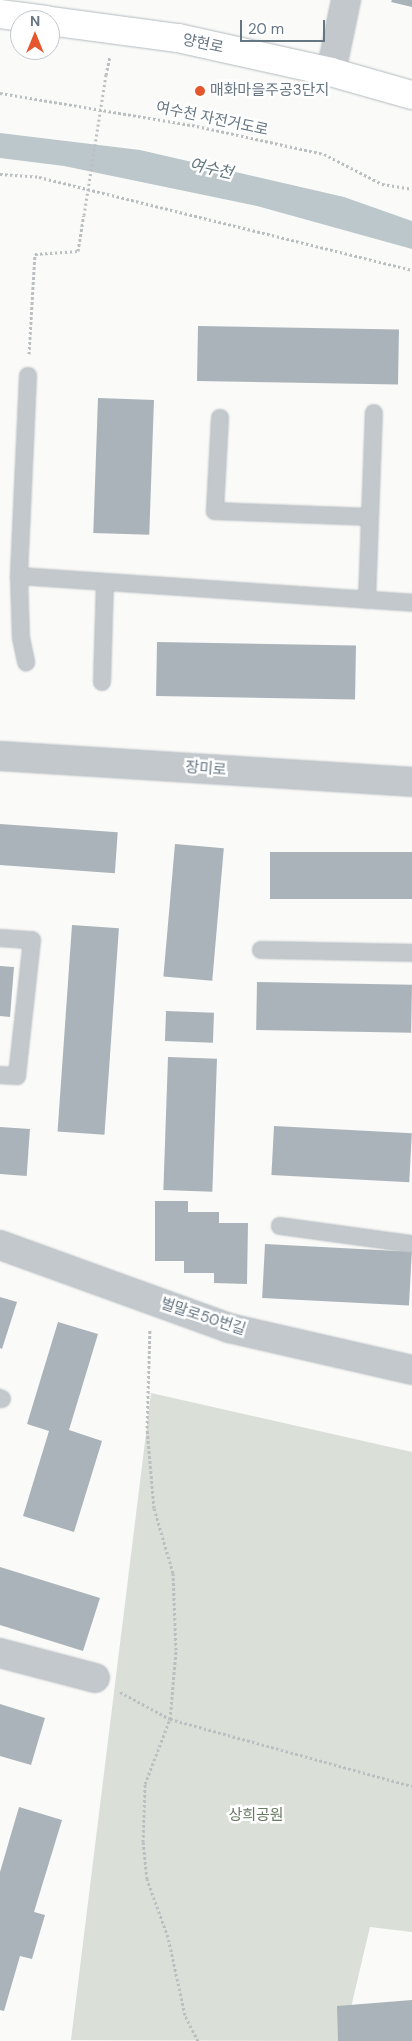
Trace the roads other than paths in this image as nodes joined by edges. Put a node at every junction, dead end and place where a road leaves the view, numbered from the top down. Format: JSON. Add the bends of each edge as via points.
{"nodes":[{"id":1,"x":346,"y":0,"type":"edge"},
{"id":2,"x":60,"y":21,"type":"edge"},
{"id":3,"x":331,"y":72,"type":"junction"},
{"id":4,"x":412,"y":95,"type":"edge"},
{"id":5,"x":28,"y":376,"type":"road end"},
{"id":6,"x":374,"y":413,"type":"dead end"},
{"id":7,"x":220,"y":418,"type":"dead end"},
{"id":8,"x":370,"y":517,"type":"junction"},
{"id":9,"x":19,"y":576,"type":"junction"},
{"id":10,"x":105,"y":582,"type":"junction"},
{"id":11,"x":367,"y":600,"type":"junction"},
{"id":12,"x":412,"y":603,"type":"edge"},
{"id":13,"x":26,"y":662,"type":"dead end"},
{"id":14,"x":102,"y":682,"type":"dead end"},
{"id":15,"x":0,"y":756,"type":"edge"},
{"id":16,"x":412,"y":782,"type":"edge"},
{"id":17,"x":0,"y":938,"type":"edge"},
{"id":18,"x":260,"y":950,"type":"dead end"},
{"id":19,"x":412,"y":954,"type":"edge"},
{"id":20,"x":0,"y":1075,"type":"edge"},
{"id":21,"x":280,"y":1226,"type":"dead end"},
{"id":22,"x":412,"y":1244,"type":"edge"},
{"id":23,"x":0,"y":1245,"type":"edge"},
{"id":24,"x":412,"y":1370,"type":"edge"},
{"id":25,"x":0,"y":1653,"type":"edge"},
{"id":26,"x":95,"y":1678,"type":"road end"}],
"edges":[{"from":1,"to":3,"type":"street"},
{"from":2,"to":3,"type":"main road","name":"양현로","via":[[178,38]]},
{"from":3,"to":4,"type":"main road","name":"양현로"},
{"from":5,"to":9,"type":"lane"},
{"from":6,"to":8,"type":"lane"},
{"from":7,"to":8,"type":"lane","via":[[215,511]]},
{"from":8,"to":11,"type":"lane"},
{"from":9,"to":10,"type":"lane"},
{"from":9,"to":13,"type":"lane","via":[[21,638]]},
{"from":10,"to":11,"type":"lane"},
{"from":10,"to":14,"type":"lane"},
{"from":11,"to":12,"type":"lane"},
{"from":15,"to":16,"type":"street","name":"장미로"},
{"from":17,"to":20,"type":"lane","via":[[32,940],[17,1076]]},
{"from":18,"to":19,"type":"lane"},
{"from":21,"to":22,"type":"lane"},
{"from":23,"to":24,"type":"street","name":"벌말로50번길","via":[[229,1328]]},
{"from":25,"to":26,"type":"street"}]}
